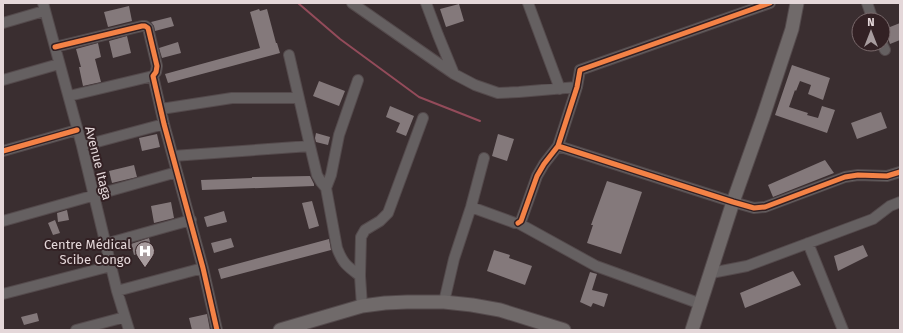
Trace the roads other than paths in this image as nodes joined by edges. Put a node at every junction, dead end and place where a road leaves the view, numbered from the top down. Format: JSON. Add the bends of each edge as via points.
{"nodes":[{"id":1,"x":352,"y":3,"type":"edge"},
{"id":2,"x":363,"y":3,"type":"edge"},
{"id":3,"x":426,"y":3,"type":"edge"},
{"id":4,"x":528,"y":3,"type":"edge"},
{"id":5,"x":770,"y":3,"type":"edge"},
{"id":6,"x":797,"y":3,"type":"edge"},
{"id":7,"x":45,"y":5,"type":"edge"},
{"id":8,"x":367,"y":14,"type":"junction"},
{"id":9,"x":3,"y":23,"type":"edge"},
{"id":10,"x":55,"y":47,"type":"junction"},
{"id":11,"x":289,"y":55,"type":"dead end"},
{"id":12,"x":59,"y":64,"type":"junction"},
{"id":13,"x":454,"y":74,"type":"junction"},
{"id":14,"x":153,"y":76,"type":"junction"},
{"id":15,"x":3,"y":80,"type":"edge"},
{"id":16,"x":358,"y":80,"type":"dead end"},
{"id":17,"x":577,"y":87,"type":"junction"},
{"id":18,"x":560,"y":89,"type":"junction"},
{"id":19,"x":68,"y":96,"type":"junction"},
{"id":20,"x":299,"y":98,"type":"junction"},
{"id":21,"x":161,"y":109,"type":"junction"},
{"id":22,"x":423,"y":118,"type":"dead end"},
{"id":23,"x":164,"y":124,"type":"junction"},
{"id":24,"x":77,"y":130,"type":"junction"},
{"id":25,"x":82,"y":146,"type":"junction"},
{"id":26,"x":310,"y":146,"type":"junction"},
{"id":27,"x":558,"y":146,"type":"junction"},
{"id":28,"x":3,"y":151,"type":"edge"},
{"id":29,"x":173,"y":156,"type":"junction"},
{"id":30,"x":484,"y":158,"type":"dead end"},
{"id":31,"x":177,"y":172,"type":"junction"},
{"id":32,"x":900,"y":172,"type":"edge"},
{"id":33,"x":326,"y":188,"type":"junction"},
{"id":34,"x":94,"y":196,"type":"junction"},
{"id":35,"x":733,"y":202,"type":"junction"},
{"id":36,"x":900,"y":202,"type":"edge"},
{"id":37,"x":471,"y":207,"type":"junction"},
{"id":38,"x":191,"y":220,"type":"junction"},
{"id":39,"x":3,"y":221,"type":"edge"},
{"id":40,"x":518,"y":223,"type":"junction"},
{"id":41,"x":808,"y":243,"type":"junction"},
{"id":42,"x":105,"y":244,"type":"junction"},
{"id":43,"x":111,"y":266,"type":"junction"},
{"id":44,"x":203,"y":268,"type":"junction"},
{"id":45,"x":710,"y":273,"type":"junction"},
{"id":46,"x":360,"y":276,"type":"junction"},
{"id":47,"x":117,"y":291,"type":"junction"},
{"id":48,"x":3,"y":294,"type":"edge"},
{"id":49,"x":444,"y":302,"type":"junction"},
{"id":50,"x":701,"y":304,"type":"junction"},
{"id":51,"x":362,"y":306,"type":"junction"},
{"id":52,"x":125,"y":317,"type":"junction"},
{"id":53,"x":76,"y":330,"type":"edge"},
{"id":54,"x":129,"y":330,"type":"edge"},
{"id":55,"x":217,"y":330,"type":"edge"},
{"id":56,"x":280,"y":330,"type":"edge"},
{"id":57,"x":564,"y":330,"type":"edge"},
{"id":58,"x":692,"y":330,"type":"edge"},
{"id":59,"x":843,"y":330,"type":"edge"}],
"edges":[{"from":1,"to":8,"type":"street"},
{"from":2,"to":8,"type":"street"},
{"from":3,"to":13,"type":"street"},
{"from":4,"to":18,"type":"street"},
{"from":5,"to":17,"type":"street","via":[[583,68],[580,70]]},
{"from":6,"to":35,"type":"main road","via":[[792,29]]},
{"from":7,"to":9,"type":"street"},
{"from":7,"to":10,"type":"street","name":"Avenue Itaga"},
{"from":8,"to":13,"type":"street"},
{"from":10,"to":12,"type":"street","name":"Avenue Itaga"},
{"from":10,"to":14,"type":"street","via":[[145,26],[148,28],[157,66]]},
{"from":11,"to":20,"type":"street"},
{"from":12,"to":15,"type":"street"},
{"from":12,"to":19,"type":"street","name":"Avenue Itaga"},
{"from":13,"to":18,"type":"street","via":[[498,93]]},
{"from":14,"to":19,"type":"street"},
{"from":14,"to":21,"type":"street"},
{"from":16,"to":33,"type":"street","via":[[338,135],[331,175]]},
{"from":17,"to":18,"type":"street"},
{"from":17,"to":27,"type":"street"},
{"from":19,"to":24,"type":"street","name":"Avenue Itaga"},
{"from":20,"to":21,"type":"street","via":[[232,98]]},
{"from":20,"to":26,"type":"street"},
{"from":21,"to":23,"type":"street"},
{"from":22,"to":46,"type":"street","via":[[388,213],[361,236]]},
{"from":23,"to":25,"type":"street"},
{"from":23,"to":29,"type":"street"},
{"from":24,"to":25,"type":"street","name":"Avenue Itaga"},
{"from":24,"to":28,"type":"street"},
{"from":25,"to":34,"type":"street","name":"Avenue Itaga"},
{"from":26,"to":29,"type":"street"},
{"from":26,"to":33,"type":"street","via":[[317,174]]},
{"from":27,"to":35,"type":"street"},
{"from":27,"to":40,"type":"street","via":[[540,170],[521,221]]},
{"from":29,"to":31,"type":"street"},
{"from":30,"to":37,"type":"street"},
{"from":31,"to":34,"type":"street"},
{"from":31,"to":38,"type":"street"},
{"from":32,"to":35,"type":"street","via":[[886,176],[858,174],[845,177],[765,207],[754,208]]},
{"from":33,"to":46,"type":"street","via":[[337,248],[346,265]]},
{"from":34,"to":39,"type":"street"},
{"from":34,"to":42,"type":"street","name":"Avenue Itaga"},
{"from":35,"to":45,"type":"main road"},
{"from":36,"to":41,"type":"street","via":[[873,219]]},
{"from":37,"to":40,"type":"street"},
{"from":37,"to":49,"type":"street","via":[[454,259]]},
{"from":38,"to":42,"type":"street"},
{"from":38,"to":44,"type":"street"},
{"from":40,"to":50,"type":"street","via":[[596,266]]},
{"from":41,"to":45,"type":"street","via":[[747,266]]},
{"from":41,"to":59,"type":"street"},
{"from":42,"to":43,"type":"street","name":"Avenue Itaga"},
{"from":43,"to":47,"type":"street","name":"Avenue Itaga"},
{"from":43,"to":48,"type":"street"},
{"from":44,"to":47,"type":"street"},
{"from":44,"to":55,"type":"street"},
{"from":45,"to":50,"type":"main road"},
{"from":46,"to":51,"type":"street"},
{"from":47,"to":52,"type":"street","name":"Avenue Itaga"},
{"from":49,"to":51,"type":"main road"},
{"from":49,"to":57,"type":"main road","via":[[500,310]]},
{"from":50,"to":58,"type":"main road"},
{"from":51,"to":56,"type":"main road"},
{"from":52,"to":53,"type":"street"},
{"from":52,"to":54,"type":"street","name":"Avenue Itaga"}]}
